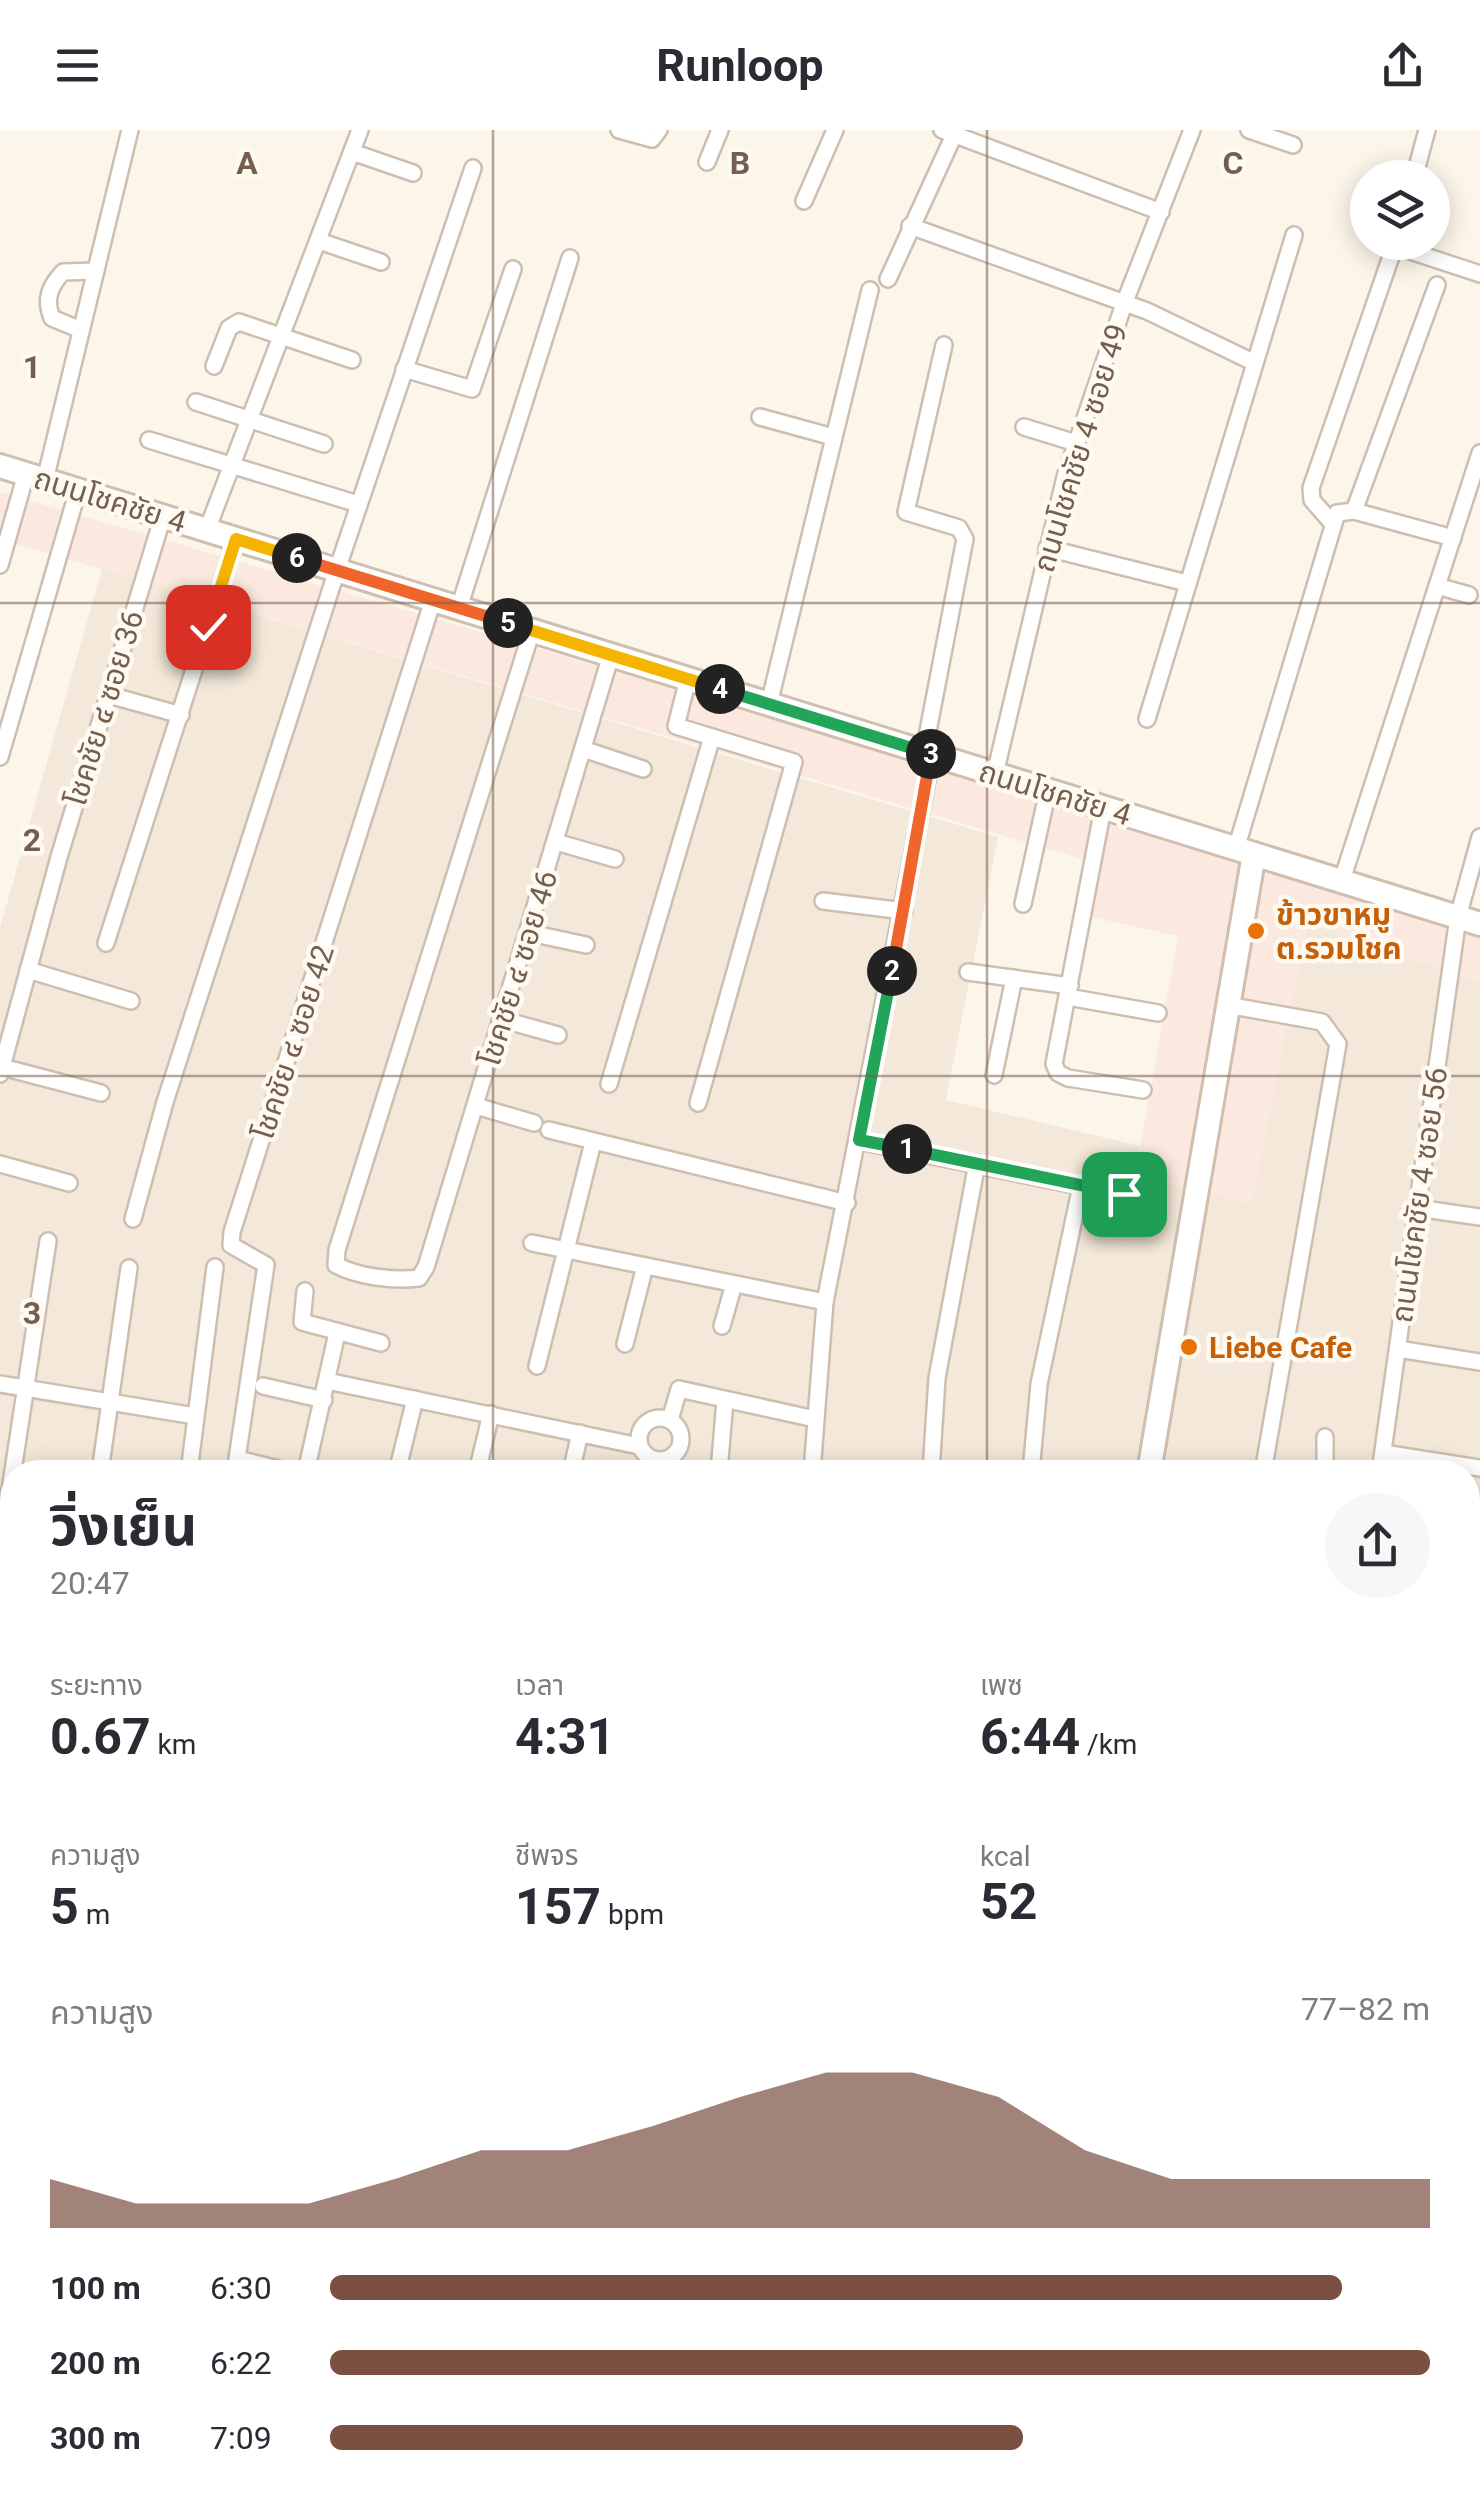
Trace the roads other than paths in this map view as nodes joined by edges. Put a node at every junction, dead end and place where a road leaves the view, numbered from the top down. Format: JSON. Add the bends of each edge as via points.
{"nodes":[{"id":1,"x":130,"y":130,"type":"edge"},
{"id":2,"x":360,"y":130,"type":"edge"},
{"id":3,"x":619,"y":130,"type":"edge"},
{"id":4,"x":659,"y":130,"type":"edge"},
{"id":5,"x":720,"y":130,"type":"edge"},
{"id":6,"x":834,"y":130,"type":"edge"},
{"id":7,"x":1192,"y":130,"type":"edge"},
{"id":8,"x":1249,"y":130,"type":"edge"},
{"id":9,"x":1427,"y":130,"type":"edge"},
{"id":10,"x":948,"y":132,"type":"edge"},
{"id":11,"x":1293,"y":144,"type":"dead end"},
{"id":12,"x":352,"y":152,"type":"junction"},
{"id":13,"x":1419,"y":160,"type":"edge"},
{"id":14,"x":707,"y":162,"type":"dead end"},
{"id":15,"x":473,"y":168,"type":"dead end"},
{"id":16,"x":413,"y":172,"type":"dead end"},
{"id":17,"x":804,"y":201,"type":"dead end"},
{"id":18,"x":1161,"y":212,"type":"junction"},
{"id":19,"x":910,"y":226,"type":"junction"},
{"id":20,"x":1294,"y":235,"type":"dead end"},
{"id":21,"x":319,"y":242,"type":"junction"},
{"id":22,"x":570,"y":258,"type":"dead end"},
{"id":23,"x":1390,"y":260,"type":"edge"},
{"id":24,"x":1441,"y":260,"type":"edge"},
{"id":25,"x":381,"y":262,"type":"dead end"},
{"id":26,"x":513,"y":269,"type":"dead end"},
{"id":27,"x":96,"y":272,"type":"junction"},
{"id":28,"x":1480,"y":274,"type":"edge"},
{"id":29,"x":888,"y":279,"type":"dead end"},
{"id":30,"x":1437,"y":285,"type":"dead end"},
{"id":31,"x":870,"y":290,"type":"dead end"},
{"id":32,"x":1124,"y":304,"type":"junction"},
{"id":33,"x":81,"y":330,"type":"junction"},
{"id":34,"x":284,"y":336,"type":"junction"},
{"id":35,"x":944,"y":345,"type":"dead end"},
{"id":36,"x":352,"y":360,"type":"dead end"},
{"id":37,"x":1253,"y":362,"type":"junction"},
{"id":38,"x":214,"y":366,"type":"dead end"},
{"id":39,"x":404,"y":369,"type":"junction"},
{"id":40,"x":196,"y":402,"type":"dead end"},
{"id":41,"x":760,"y":417,"type":"dead end"},
{"id":42,"x":251,"y":420,"type":"junction"},
{"id":43,"x":1024,"y":427,"type":"dead end"},
{"id":44,"x":833,"y":437,"type":"junction"},
{"id":45,"x":148,"y":440,"type":"dead end"},
{"id":46,"x":1076,"y":443,"type":"junction"},
{"id":47,"x":324,"y":444,"type":"dead end"},
{"id":48,"x":1480,"y":454,"type":"edge"},
{"id":49,"x":233,"y":465,"type":"junction"},
{"id":50,"x":0,"y":466,"type":"edge"},
{"id":51,"x":36,"y":477,"type":"junction"},
{"id":52,"x":78,"y":490,"type":"junction"},
{"id":53,"x":358,"y":504,"type":"junction"},
{"id":54,"x":1354,"y":510,"type":"junction"},
{"id":55,"x":163,"y":516,"type":"junction"},
{"id":56,"x":1332,"y":523,"type":"junction"},
{"id":57,"x":207,"y":530,"type":"junction"},
{"id":58,"x":1453,"y":538,"type":"junction"},
{"id":59,"x":236,"y":539,"type":"junction"},
{"id":60,"x":1047,"y":548,"type":"junction"},
{"id":61,"x":0,"y":565,"type":"edge"},
{"id":62,"x":337,"y":570,"type":"junction"},
{"id":63,"x":1188,"y":583,"type":"junction"},
{"id":64,"x":1437,"y":586,"type":"junction"},
{"id":65,"x":1470,"y":594,"type":"dead end"},
{"id":66,"x":433,"y":600,"type":"junction"},
{"id":67,"x":460,"y":608,"type":"junction"},
{"id":68,"x":532,"y":630,"type":"junction"},
{"id":69,"x":611,"y":655,"type":"junction"},
{"id":70,"x":688,"y":679,"type":"junction"},
{"id":71,"x":109,"y":695,"type":"junction"},
{"id":72,"x":769,"y":704,"type":"junction"},
{"id":73,"x":181,"y":715,"type":"junction"},
{"id":74,"x":1147,"y":719,"type":"dead end"},
{"id":75,"x":712,"y":736,"type":"junction"},
{"id":76,"x":583,"y":749,"type":"junction"},
{"id":77,"x":928,"y":753,"type":"junction"},
{"id":78,"x":0,"y":757,"type":"edge"},
{"id":79,"x":643,"y":768,"type":"dead end"},
{"id":80,"x":996,"y":774,"type":"junction"},
{"id":81,"x":1048,"y":790,"type":"junction"},
{"id":82,"x":1104,"y":808,"type":"junction"},
{"id":83,"x":1480,"y":837,"type":"edge"},
{"id":84,"x":556,"y":842,"type":"junction"},
{"id":85,"x":1245,"y":851,"type":"junction"},
{"id":86,"x":616,"y":859,"type":"dead end"},
{"id":87,"x":1341,"y":884,"type":"junction"},
{"id":88,"x":823,"y":901,"type":"dead end"},
{"id":89,"x":1024,"y":904,"type":"dead end"},
{"id":90,"x":904,"y":911,"type":"junction"},
{"id":91,"x":1469,"y":921,"type":"edge"},
{"id":92,"x":530,"y":932,"type":"junction"},
{"id":93,"x":106,"y":943,"type":"dead end"},
{"id":94,"x":586,"y":946,"type":"dead end"},
{"id":95,"x":28,"y":970,"type":"junction"},
{"id":96,"x":968,"y":972,"type":"dead end"},
{"id":97,"x":1014,"y":978,"type":"junction"},
{"id":98,"x":1069,"y":991,"type":"junction"},
{"id":99,"x":131,"y":1000,"type":"dead end"},
{"id":100,"x":1227,"y":1005,"type":"junction"},
{"id":101,"x":1158,"y":1014,"type":"dead end"},
{"id":102,"x":504,"y":1020,"type":"junction"},
{"id":103,"x":558,"y":1035,"type":"dead end"},
{"id":104,"x":1,"y":1071,"type":"edge"},
{"id":105,"x":994,"y":1075,"type":"dead end"},
{"id":106,"x":608,"y":1084,"type":"dead end"},
{"id":107,"x":1143,"y":1090,"type":"dead end"},
{"id":108,"x":100,"y":1093,"type":"dead end"},
{"id":109,"x":698,"y":1103,"type":"dead end"},
{"id":110,"x":476,"y":1106,"type":"junction"},
{"id":111,"x":859,"y":1140,"type":"junction"},
{"id":112,"x":593,"y":1142,"type":"junction"},
{"id":113,"x":978,"y":1163,"type":"junction"},
{"id":114,"x":0,"y":1164,"type":"edge"},
{"id":115,"x":69,"y":1184,"type":"dead end"},
{"id":116,"x":1082,"y":1186,"type":"junction"},
{"id":117,"x":1124,"y":1194,"type":"dead end"},
{"id":118,"x":847,"y":1203,"type":"junction"},
{"id":119,"x":1417,"y":1208,"type":"junction"},
{"id":120,"x":1480,"y":1217,"type":"edge"},
{"id":121,"x":133,"y":1219,"type":"dead end"},
{"id":122,"x":48,"y":1241,"type":"dead end"},
{"id":123,"x":532,"y":1243,"type":"dead end"},
{"id":124,"x":564,"y":1250,"type":"junction"},
{"id":125,"x":645,"y":1266,"type":"junction"},
{"id":126,"x":215,"y":1267,"type":"dead end"},
{"id":127,"x":129,"y":1268,"type":"dead end"},
{"id":128,"x":734,"y":1284,"type":"junction"},
{"id":129,"x":306,"y":1291,"type":"dead end"},
{"id":130,"x":825,"y":1302,"type":"junction"},
{"id":131,"x":722,"y":1326,"type":"dead end"},
{"id":132,"x":338,"y":1333,"type":"junction"},
{"id":133,"x":381,"y":1343,"type":"dead end"},
{"id":134,"x":625,"y":1344,"type":"dead end"},
{"id":135,"x":1398,"y":1349,"type":"junction"},
{"id":136,"x":1480,"y":1362,"type":"edge"},
{"id":137,"x":538,"y":1366,"type":"dead end"},
{"id":138,"x":328,"y":1381,"type":"junction"},
{"id":139,"x":0,"y":1384,"type":"edge"},
{"id":140,"x":263,"y":1386,"type":"dead end"},
{"id":141,"x":25,"y":1388,"type":"junction"},
{"id":142,"x":415,"y":1399,"type":"junction"},
{"id":143,"x":324,"y":1400,"type":"junction"},
{"id":144,"x":725,"y":1400,"type":"junction"},
{"id":145,"x":111,"y":1402,"type":"junction"},
{"id":146,"x":491,"y":1414,"type":"junction"},
{"id":147,"x":194,"y":1416,"type":"junction"},
{"id":148,"x":816,"y":1419,"type":"junction"},
{"id":149,"x":670,"y":1420,"type":"junction"},
{"id":150,"x":580,"y":1433,"type":"junction"},
{"id":151,"x":1325,"y":1437,"type":"dead end"},
{"id":152,"x":639,"y":1446,"type":"junction"},
{"id":153,"x":1383,"y":1453,"type":"junction"},
{"id":154,"x":14,"y":1460,"type":"edge"},
{"id":155,"x":102,"y":1460,"type":"edge"},
{"id":156,"x":190,"y":1460,"type":"edge"},
{"id":157,"x":241,"y":1460,"type":"edge"},
{"id":158,"x":309,"y":1460,"type":"edge"},
{"id":159,"x":400,"y":1460,"type":"edge"},
{"id":160,"x":480,"y":1460,"type":"edge"},
{"id":161,"x":574,"y":1460,"type":"edge"},
{"id":162,"x":720,"y":1460,"type":"edge"},
{"id":163,"x":813,"y":1460,"type":"edge"},
{"id":164,"x":931,"y":1460,"type":"edge"},
{"id":165,"x":1032,"y":1460,"type":"edge"},
{"id":166,"x":1152,"y":1460,"type":"edge"},
{"id":167,"x":1265,"y":1460,"type":"edge"},
{"id":168,"x":1325,"y":1460,"type":"edge"},
{"id":169,"x":1382,"y":1460,"type":"edge"},
{"id":170,"x":1428,"y":1460,"type":"edge"}],
"edges":[{"from":1,"to":27,"type":"street"},
{"from":2,"to":12,"type":"street"},
{"from":3,"to":4,"type":"street","via":[[652,138]]},
{"from":5,"to":14,"type":"street"},
{"from":6,"to":17,"type":"street"},
{"from":7,"to":18,"type":"street","name":"ถนนโชคชัย 4 ซอย 49"},
{"from":8,"to":11,"type":"street"},
{"from":9,"to":13,"type":"street"},
{"from":10,"to":18,"type":"street"},
{"from":10,"to":19,"type":"street"},
{"from":12,"to":16,"type":"street"},
{"from":12,"to":21,"type":"street"},
{"from":15,"to":39,"type":"street"},
{"from":18,"to":32,"type":"street","name":"ถนนโชคชัย 4 ซอย 49"},
{"from":19,"to":29,"type":"street"},
{"from":19,"to":32,"type":"street"},
{"from":20,"to":37,"type":"street"},
{"from":21,"to":25,"type":"street"},
{"from":21,"to":34,"type":"street"},
{"from":22,"to":67,"type":"street"},
{"from":23,"to":56,"type":"street","via":[[1311,488],[1312,500]]},
{"from":24,"to":28,"type":"street"},
{"from":26,"to":39,"type":"street","via":[[472,388]]},
{"from":27,"to":33,"type":"street"},
{"from":27,"to":33,"type":"street","via":[[64,272],[49,290],[52,318]]},
{"from":30,"to":54,"type":"street"},
{"from":31,"to":44,"type":"street"},
{"from":32,"to":37,"type":"street"},
{"from":32,"to":46,"type":"street","name":"ถนนโชคชัย 4 ซอย 49"},
{"from":33,"to":51,"type":"street"},
{"from":34,"to":36,"type":"street"},
{"from":34,"to":38,"type":"street","via":[[232,324]]},
{"from":34,"to":42,"type":"street"},
{"from":35,"to":77,"type":"street","via":[[906,512],[959,528],[965,539]]},
{"from":37,"to":63,"type":"street"},
{"from":39,"to":53,"type":"street"},
{"from":40,"to":42,"type":"street"},
{"from":41,"to":44,"type":"street"},
{"from":42,"to":47,"type":"street"},
{"from":42,"to":49,"type":"street"},
{"from":43,"to":46,"type":"street"},
{"from":44,"to":72,"type":"street"},
{"from":45,"to":49,"type":"street"},
{"from":46,"to":60,"type":"street","name":"ถนนโชคชัย 4 ซอย 49"},
{"from":48,"to":58,"type":"street"},
{"from":49,"to":53,"type":"street"},
{"from":49,"to":57,"type":"street"},
{"from":50,"to":51,"type":"street","name":"ถนนโชคชัย 4"},
{"from":51,"to":52,"type":"street","name":"ถนนโชคชัย 4"},
{"from":51,"to":61,"type":"street"},
{"from":52,"to":55,"type":"street","name":"ถนนโชคชัย 4"},
{"from":52,"to":78,"type":"street"},
{"from":53,"to":62,"type":"street"},
{"from":54,"to":56,"type":"street","via":[[1337,513]]},
{"from":54,"to":58,"type":"street"},
{"from":55,"to":57,"type":"street","name":"ถนนโชคชัย 4"},
{"from":55,"to":71,"type":"street","name":"โชคชัย ๔ ซอย 36"},
{"from":56,"to":85,"type":"street"},
{"from":57,"to":59,"type":"street","name":"ถนนโชคชัย 4"},
{"from":58,"to":64,"type":"street"},
{"from":59,"to":62,"type":"street","name":"ถนนโชคชัย 4"},
{"from":59,"to":73,"type":"street"},
{"from":60,"to":63,"type":"street"},
{"from":60,"to":80,"type":"street","name":"ถนนโชคชัย 4 ซอย 49"},
{"from":62,"to":66,"type":"street","name":"ถนนโชคชัย 4"},
{"from":62,"to":121,"type":"street"},
{"from":63,"to":74,"type":"street"},
{"from":64,"to":65,"type":"street"},
{"from":64,"to":87,"type":"street"},
{"from":66,"to":67,"type":"street","name":"ถนนโชคชัย 4"},
{"from":66,"to":157,"type":"street","name":"โชคชัย ๔ ซอย 42","via":[[232,1232],[237,1252],[266,1265]]},
{"from":67,"to":68,"type":"street","name":"ถนนโชคชัย 4"},
{"from":68,"to":69,"type":"street","name":"ถนนโชคชัย 4"},
{"from":68,"to":110,"type":"street","name":"โชคชัย ๔ ซอย 46","via":[[336,1266],[419,1278]]},
{"from":69,"to":70,"type":"street","name":"ถนนโชคชัย 4"},
{"from":69,"to":76,"type":"street","name":"โชคชัย ๔ ซอย 46"},
{"from":70,"to":72,"type":"street","name":"ถนนโชคชัย 4"},
{"from":70,"to":75,"type":"street","via":[[674,722]]},
{"from":71,"to":73,"type":"street"},
{"from":71,"to":95,"type":"street","name":"โชคชัย ๔ ซอย 36"},
{"from":72,"to":77,"type":"street","name":"ถนนโชคชัย 4"},
{"from":73,"to":93,"type":"street"},
{"from":75,"to":106,"type":"street"},
{"from":75,"to":109,"type":"street","via":[[790,759],[794,767]]},
{"from":76,"to":79,"type":"street"},
{"from":76,"to":84,"type":"street","name":"โชคชัย ๔ ซอย 46"},
{"from":77,"to":80,"type":"street","name":"ถนนโชคชัย 4"},
{"from":77,"to":90,"type":"street"},
{"from":80,"to":81,"type":"street","name":"ถนนโชคชัย 4"},
{"from":81,"to":82,"type":"street","name":"ถนนโชคชัย 4"},
{"from":81,"to":89,"type":"street"},
{"from":82,"to":85,"type":"street","name":"ถนนโชคชัย 4"},
{"from":82,"to":98,"type":"street"},
{"from":83,"to":91,"type":"street","name":"ถนนโชคชัย 4 ซอย 56"},
{"from":84,"to":86,"type":"street"},
{"from":84,"to":92,"type":"street","name":"โชคชัย ๔ ซอย 46"},
{"from":85,"to":87,"type":"street","name":"ถนนโชคชัย 4"},
{"from":85,"to":100,"type":"street"},
{"from":87,"to":91,"type":"street","name":"ถนนโชคชัย 4"},
{"from":88,"to":90,"type":"street"},
{"from":90,"to":111,"type":"street"},
{"from":91,"to":119,"type":"street","name":"ถนนโชคชัย 4 ซอย 56"},
{"from":92,"to":94,"type":"street"},
{"from":92,"to":102,"type":"street","name":"โชคชัย ๔ ซอย 46"},
{"from":95,"to":99,"type":"street"},
{"from":95,"to":104,"type":"street","name":"โชคชัย ๔ ซอย 36"},
{"from":96,"to":97,"type":"street"},
{"from":97,"to":98,"type":"street"},
{"from":97,"to":105,"type":"street"},
{"from":98,"to":101,"type":"street"},
{"from":98,"to":107,"type":"street","via":[[1054,1064],[1058,1074]]},
{"from":100,"to":166,"type":"street"},
{"from":100,"to":167,"type":"street","via":[[1322,1022],[1338,1044]]},
{"from":102,"to":103,"type":"street"},
{"from":102,"to":110,"type":"street","name":"โชคชัย ๔ ซอย 46"},
{"from":104,"to":108,"type":"street"},
{"from":110,"to":112,"type":"street"},
{"from":111,"to":113,"type":"street"},
{"from":111,"to":118,"type":"street"},
{"from":112,"to":118,"type":"street"},
{"from":112,"to":124,"type":"street"},
{"from":113,"to":116,"type":"street"},
{"from":113,"to":164,"type":"street","via":[[937,1378]]},
{"from":114,"to":115,"type":"street"},
{"from":116,"to":117,"type":"street"},
{"from":116,"to":165,"type":"street","via":[[1039,1384]]},
{"from":118,"to":130,"type":"street"},
{"from":119,"to":120,"type":"street"},
{"from":119,"to":135,"type":"street","name":"ถนนโชคชัย 4 ซอย 56"},
{"from":122,"to":141,"type":"street"},
{"from":123,"to":124,"type":"street"},
{"from":124,"to":125,"type":"street"},
{"from":124,"to":137,"type":"street"},
{"from":125,"to":128,"type":"street"},
{"from":125,"to":134,"type":"street"},
{"from":126,"to":147,"type":"street"},
{"from":127,"to":145,"type":"street"},
{"from":128,"to":130,"type":"street"},
{"from":128,"to":131,"type":"street"},
{"from":129,"to":132,"type":"street","via":[[302,1322]]},
{"from":130,"to":148,"type":"street"},
{"from":132,"to":133,"type":"street"},
{"from":132,"to":138,"type":"street"},
{"from":135,"to":136,"type":"street"},
{"from":135,"to":153,"type":"street","name":"ถนนโชคชัย 4 ซอย 56"},
{"from":138,"to":142,"type":"street"},
{"from":138,"to":143,"type":"street"},
{"from":139,"to":141,"type":"street"},
{"from":140,"to":143,"type":"street"},
{"from":141,"to":145,"type":"street"},
{"from":141,"to":154,"type":"street"},
{"from":142,"to":146,"type":"street"},
{"from":142,"to":159,"type":"street"},
{"from":143,"to":158,"type":"street"},
{"from":144,"to":148,"type":"street"},
{"from":144,"to":149,"type":"street","via":[[680,1389]]},
{"from":144,"to":162,"type":"street"},
{"from":145,"to":147,"type":"street"},
{"from":145,"to":155,"type":"street"},
{"from":146,"to":150,"type":"street"},
{"from":146,"to":160,"type":"street"},
{"from":147,"to":156,"type":"street"},
{"from":148,"to":163,"type":"street"},
{"from":149,"to":152,"type":"street","via":[[646,1422]]},
{"from":149,"to":152,"type":"street","via":[[681,1436],[674,1456],[654,1460]]},
{"from":150,"to":152,"type":"street"},
{"from":150,"to":161,"type":"street"},
{"from":151,"to":168,"type":"street"},
{"from":153,"to":169,"type":"street","name":"ถนนโชคชัย 4 ซอย 56"},
{"from":153,"to":170,"type":"street"}]}
